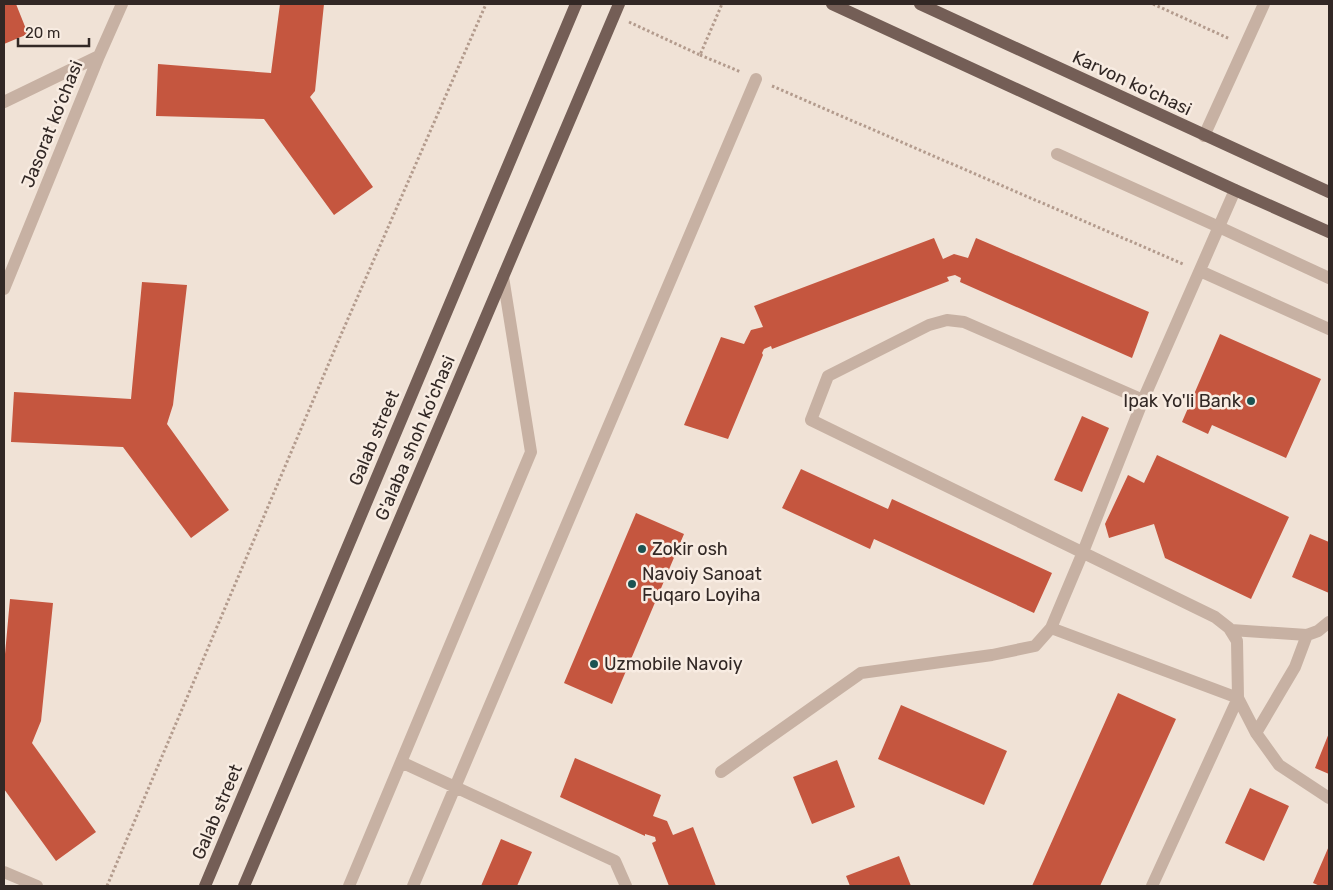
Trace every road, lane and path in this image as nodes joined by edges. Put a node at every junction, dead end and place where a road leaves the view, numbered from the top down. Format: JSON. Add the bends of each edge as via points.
{"nodes":[{"id":1,"x":122,"y":4,"type":"edge"},
{"id":2,"x":486,"y":4,"type":"edge"},
{"id":3,"x":576,"y":4,"type":"edge"},
{"id":4,"x":722,"y":4,"type":"edge"},
{"id":5,"x":832,"y":4,"type":"edge"},
{"id":6,"x":920,"y":4,"type":"edge"},
{"id":7,"x":1153,"y":4,"type":"edge"},
{"id":8,"x":1264,"y":4,"type":"edge"},
{"id":9,"x":616,"y":9,"type":"edge"},
{"id":10,"x":1245,"y":46,"type":"junction"},
{"id":11,"x":700,"y":55,"type":"junction"},
{"id":12,"x":99,"y":56,"type":"junction"},
{"id":13,"x":756,"y":79,"type":"junction"},
{"id":14,"x":4,"y":102,"type":"edge"},
{"id":15,"x":1204,"y":136,"type":"junction"},
{"id":16,"x":1057,"y":154,"type":"dead end"},
{"id":17,"x":1235,"y":190,"type":"junction"},
{"id":18,"x":1329,"y":192,"type":"edge"},
{"id":19,"x":1219,"y":227,"type":"junction"},
{"id":20,"x":1329,"y":232,"type":"edge"},
{"id":21,"x":1200,"y":271,"type":"junction"},
{"id":22,"x":503,"y":277,"type":"junction"},
{"id":23,"x":1329,"y":278,"type":"edge"},
{"id":24,"x":4,"y":289,"type":"edge"},
{"id":25,"x":1329,"y":329,"type":"edge"},
{"id":26,"x":1143,"y":400,"type":"junction"},
{"id":27,"x":1083,"y":552,"type":"junction"},
{"id":28,"x":1329,"y":622,"type":"edge"},
{"id":29,"x":1051,"y":628,"type":"junction"},
{"id":30,"x":1231,"y":630,"type":"junction"},
{"id":31,"x":1307,"y":635,"type":"junction"},
{"id":32,"x":1238,"y":698,"type":"junction"},
{"id":33,"x":1256,"y":733,"type":"junction"},
{"id":34,"x":401,"y":762,"type":"junction"},
{"id":35,"x":721,"y":772,"type":"dead end"},
{"id":36,"x":455,"y":787,"type":"junction"},
{"id":37,"x":1329,"y":798,"type":"edge"},
{"id":38,"x":4,"y":872,"type":"edge"},
{"id":39,"x":36,"y":886,"type":"edge"},
{"id":40,"x":107,"y":886,"type":"edge"},
{"id":41,"x":205,"y":886,"type":"edge"},
{"id":42,"x":244,"y":886,"type":"edge"},
{"id":43,"x":349,"y":886,"type":"edge"},
{"id":44,"x":412,"y":886,"type":"edge"},
{"id":45,"x":626,"y":886,"type":"edge"},
{"id":46,"x":1152,"y":886,"type":"edge"}],
"edges":[{"from":1,"to":12,"type":"street","name":"Jasorat ko‘chasi"},
{"from":2,"to":40,"type":"path","via":[[340,337]]},
{"from":3,"to":41,"type":"main road","name":"Galab street"},
{"from":4,"to":11,"type":"path"},
{"from":5,"to":17,"type":"main road"},
{"from":6,"to":15,"type":"main road","name":"Karvon ko'chasi"},
{"from":7,"to":10,"type":"path"},
{"from":8,"to":10,"type":"street"},
{"from":9,"to":11,"type":"path"},
{"from":9,"to":22,"type":"main road","name":"G'alaba shoh ko'chasi"},
{"from":10,"to":15,"type":"street"},
{"from":11,"to":13,"type":"path"},
{"from":12,"to":14,"type":"street","name":"Jasorat ko‘chasi"},
{"from":12,"to":24,"type":"street","name":"Jasorat ko‘chasi"},
{"from":13,"to":21,"type":"path"},
{"from":13,"to":36,"type":"street"},
{"from":15,"to":18,"type":"main road","name":"Karvon ko'chasi"},
{"from":16,"to":19,"type":"street"},
{"from":17,"to":19,"type":"street"},
{"from":17,"to":20,"type":"main road"},
{"from":19,"to":21,"type":"street"},
{"from":19,"to":23,"type":"street"},
{"from":21,"to":25,"type":"street"},
{"from":21,"to":26,"type":"street"},
{"from":22,"to":34,"type":"street","via":[[531,452]]},
{"from":22,"to":42,"type":"main road","name":"G'alaba shoh ko'chasi"},
{"from":26,"to":27,"type":"street"},
{"from":26,"to":27,"type":"street","via":[[964,322],[947,320],[930,325],[828,376],[811,420]]},
{"from":27,"to":29,"type":"street"},
{"from":27,"to":30,"type":"street","via":[[1215,617]]},
{"from":28,"to":31,"type":"street"},
{"from":29,"to":32,"type":"street"},
{"from":29,"to":35,"type":"street","via":[[1035,646],[861,673]]},
{"from":30,"to":31,"type":"street"},
{"from":30,"to":32,"type":"street","via":[[1237,641]]},
{"from":31,"to":33,"type":"street","via":[[1295,667]]},
{"from":32,"to":33,"type":"street"},
{"from":32,"to":46,"type":"street"},
{"from":33,"to":37,"type":"street","via":[[1279,765]]},
{"from":34,"to":36,"type":"street"},
{"from":34,"to":43,"type":"street"},
{"from":36,"to":44,"type":"street"},
{"from":36,"to":45,"type":"street","via":[[615,861]]},
{"from":38,"to":39,"type":"street"}]}
